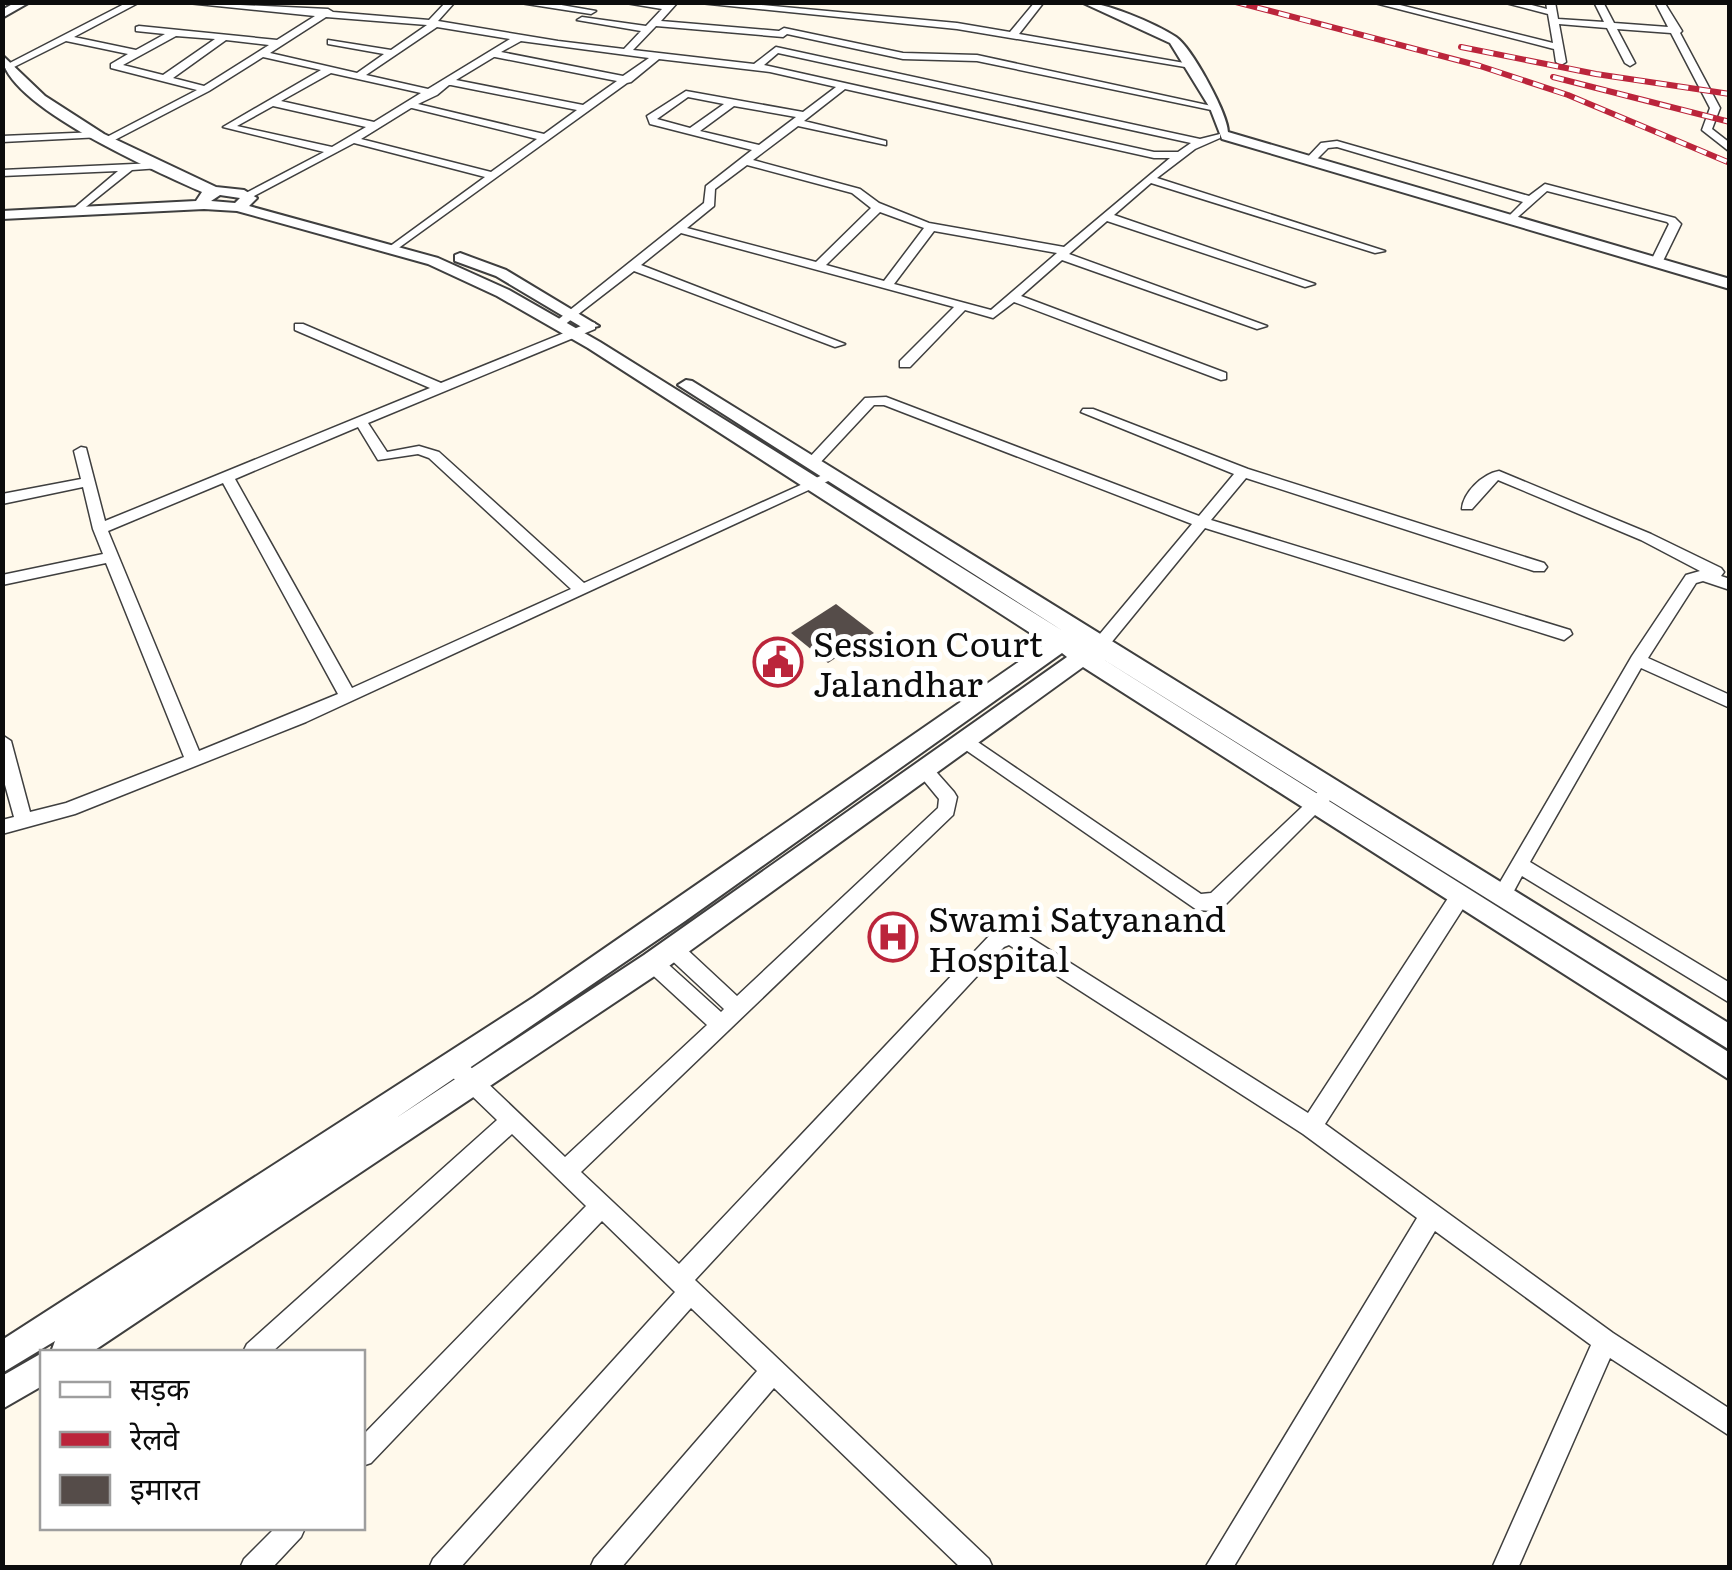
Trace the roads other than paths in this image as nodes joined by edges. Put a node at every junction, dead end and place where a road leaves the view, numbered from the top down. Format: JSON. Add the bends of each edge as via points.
{"nodes":[{"id":1,"x":26,"y":2,"type":"edge"},
{"id":2,"x":136,"y":2,"type":"edge"},
{"id":3,"x":182,"y":2,"type":"edge"},
{"id":4,"x":408,"y":2,"type":"edge"},
{"id":5,"x":451,"y":2,"type":"edge"},
{"id":6,"x":518,"y":2,"type":"edge"},
{"id":7,"x":624,"y":2,"type":"edge"},
{"id":8,"x":694,"y":2,"type":"edge"},
{"id":9,"x":1040,"y":2,"type":"edge"},
{"id":10,"x":1086,"y":2,"type":"edge"},
{"id":11,"x":1375,"y":2,"type":"edge"},
{"id":12,"x":1506,"y":2,"type":"edge"},
{"id":13,"x":1598,"y":2,"type":"edge"},
{"id":14,"x":1658,"y":2,"type":"edge"},
{"id":15,"x":671,"y":5,"type":"edge"},
{"id":16,"x":780,"y":5,"type":"edge"},
{"id":17,"x":595,"y":7,"type":"edge"},
{"id":18,"x":322,"y":8,"type":"edge"},
{"id":19,"x":1552,"y":12,"type":"edge"},
{"id":20,"x":2,"y":15,"type":"edge"},
{"id":21,"x":396,"y":19,"type":"junction"},
{"id":22,"x":582,"y":20,"type":"junction"},
{"id":23,"x":434,"y":23,"type":"junction"},
{"id":24,"x":1607,"y":25,"type":"junction"},
{"id":25,"x":650,"y":26,"type":"junction"},
{"id":26,"x":139,"y":29,"type":"dead end"},
{"id":27,"x":1677,"y":31,"type":"junction"},
{"id":28,"x":783,"y":32,"type":"junction"},
{"id":29,"x":174,"y":33,"type":"junction"},
{"id":30,"x":1010,"y":34,"type":"junction"},
{"id":31,"x":520,"y":37,"type":"junction"},
{"id":32,"x":66,"y":38,"type":"junction"},
{"id":33,"x":223,"y":38,"type":"junction"},
{"id":34,"x":1034,"y":39,"type":"junction"},
{"id":35,"x":331,"y":42,"type":"dead end"},
{"id":36,"x":280,"y":43,"type":"junction"},
{"id":37,"x":558,"y":44,"type":"junction"},
{"id":38,"x":1559,"y":46,"type":"junction"},
{"id":39,"x":1005,"y":49,"type":"junction"},
{"id":40,"x":776,"y":50,"type":"junction"},
{"id":41,"x":626,"y":52,"type":"junction"},
{"id":42,"x":136,"y":53,"type":"junction"},
{"id":43,"x":393,"y":53,"type":"junction"},
{"id":44,"x":262,"y":54,"type":"junction"},
{"id":45,"x":495,"y":54,"type":"junction"},
{"id":46,"x":657,"y":56,"type":"junction"},
{"id":47,"x":992,"y":61,"type":"junction"},
{"id":48,"x":1561,"y":62,"type":"dead end"},
{"id":49,"x":5,"y":63,"type":"edge"},
{"id":50,"x":1630,"y":64,"type":"dead end"},
{"id":51,"x":1191,"y":66,"type":"junction"},
{"id":52,"x":756,"y":67,"type":"junction"},
{"id":53,"x":329,"y":70,"type":"junction"},
{"id":54,"x":358,"y":76,"type":"junction"},
{"id":55,"x":164,"y":80,"type":"junction"},
{"id":56,"x":628,"y":80,"type":"junction"},
{"id":57,"x":451,"y":82,"type":"junction"},
{"id":58,"x":844,"y":85,"type":"junction"},
{"id":59,"x":206,"y":89,"type":"junction"},
{"id":60,"x":433,"y":93,"type":"junction"},
{"id":61,"x":270,"y":102,"type":"junction"},
{"id":62,"x":733,"y":102,"type":"junction"},
{"id":63,"x":412,"y":105,"type":"junction"},
{"id":64,"x":1216,"y":108,"type":"junction"},
{"id":65,"x":587,"y":110,"type":"junction"},
{"id":66,"x":800,"y":119,"type":"junction"},
{"id":67,"x":376,"y":126,"type":"junction"},
{"id":68,"x":693,"y":131,"type":"junction"},
{"id":69,"x":1222,"y":134,"type":"junction"},
{"id":70,"x":102,"y":138,"type":"junction"},
{"id":71,"x":547,"y":138,"type":"junction"},
{"id":72,"x":2,"y":140,"type":"edge"},
{"id":73,"x":353,"y":140,"type":"junction"},
{"id":74,"x":1200,"y":142,"type":"junction"},
{"id":75,"x":882,"y":143,"type":"dead end"},
{"id":76,"x":760,"y":149,"type":"junction"},
{"id":77,"x":1730,"y":149,"type":"edge"},
{"id":78,"x":334,"y":151,"type":"junction"},
{"id":79,"x":1179,"y":155,"type":"junction"},
{"id":80,"x":744,"y":161,"type":"junction"},
{"id":81,"x":1309,"y":161,"type":"junction"},
{"id":82,"x":156,"y":166,"type":"junction"},
{"id":83,"x":129,"y":167,"type":"junction"},
{"id":84,"x":2,"y":173,"type":"edge"},
{"id":85,"x":494,"y":176,"type":"junction"},
{"id":86,"x":1149,"y":178,"type":"junction"},
{"id":87,"x":1490,"y":188,"type":"junction"},
{"id":88,"x":215,"y":192,"type":"junction"},
{"id":89,"x":245,"y":200,"type":"junction"},
{"id":90,"x":1530,"y":200,"type":"junction"},
{"id":91,"x":204,"y":205,"type":"junction"},
{"id":92,"x":878,"y":206,"type":"junction"},
{"id":93,"x":1473,"y":210,"type":"junction"},
{"id":94,"x":77,"y":212,"type":"junction"},
{"id":95,"x":2,"y":215,"type":"edge"},
{"id":96,"x":1107,"y":217,"type":"junction"},
{"id":97,"x":1511,"y":220,"type":"junction"},
{"id":98,"x":932,"y":227,"type":"junction"},
{"id":99,"x":679,"y":229,"type":"junction"},
{"id":100,"x":399,"y":245,"type":"junction"},
{"id":101,"x":1379,"y":251,"type":"dead end"},
{"id":102,"x":1065,"y":253,"type":"junction"},
{"id":103,"x":1656,"y":263,"type":"junction"},
{"id":104,"x":634,"y":267,"type":"junction"},
{"id":105,"x":818,"y":267,"type":"junction"},
{"id":106,"x":1309,"y":284,"type":"dead end"},
{"id":107,"x":1730,"y":284,"type":"edge"},
{"id":108,"x":886,"y":286,"type":"junction"},
{"id":109,"x":1016,"y":298,"type":"junction"},
{"id":110,"x":962,"y":306,"type":"junction"},
{"id":111,"x":575,"y":325,"type":"junction"},
{"id":112,"x":1261,"y":326,"type":"dead end"},
{"id":113,"x":299,"y":328,"type":"dead end"},
{"id":114,"x":839,"y":344,"type":"dead end"},
{"id":115,"x":905,"y":364,"type":"dead end"},
{"id":116,"x":1221,"y":376,"type":"dead end"},
{"id":117,"x":442,"y":388,"type":"junction"},
{"id":118,"x":1088,"y":412,"type":"dead end"},
{"id":119,"x":361,"y":422,"type":"junction"},
{"id":120,"x":82,"y":451,"type":"dead end"},
{"id":121,"x":1243,"y":472,"type":"junction"},
{"id":122,"x":819,"y":475,"type":"junction"},
{"id":123,"x":227,"y":477,"type":"junction"},
{"id":124,"x":87,"y":482,"type":"junction"},
{"id":125,"x":2,"y":499,"type":"edge"},
{"id":126,"x":1467,"y":506,"type":"dead end"},
{"id":127,"x":1204,"y":522,"type":"junction"},
{"id":128,"x":100,"y":529,"type":"junction"},
{"id":129,"x":112,"y":557,"type":"junction"},
{"id":130,"x":1540,"y":567,"type":"dead end"},
{"id":131,"x":2,"y":580,"type":"edge"},
{"id":132,"x":1730,"y":582,"type":"edge"},
{"id":133,"x":582,"y":590,"type":"junction"},
{"id":134,"x":1564,"y":634,"type":"dead end"},
{"id":135,"x":1081,"y":644,"type":"junction"},
{"id":136,"x":1638,"y":660,"type":"junction"},
{"id":137,"x":348,"y":696,"type":"junction"},
{"id":138,"x":1730,"y":702,"type":"edge"},
{"id":139,"x":2,"y":741,"type":"edge"},
{"id":140,"x":966,"y":741,"type":"junction"},
{"id":141,"x":194,"y":760,"type":"junction"},
{"id":142,"x":925,"y":771,"type":"junction"},
{"id":143,"x":1332,"y":790,"type":"junction"},
{"id":144,"x":1314,"y":806,"type":"junction"},
{"id":145,"x":842,"y":814,"type":"junction"},
{"id":146,"x":24,"y":821,"type":"junction"},
{"id":147,"x":2,"y":827,"type":"edge"},
{"id":148,"x":1520,"y":865,"type":"junction"},
{"id":149,"x":1501,"y":896,"type":"junction"},
{"id":150,"x":1459,"y":898,"type":"junction"},
{"id":151,"x":663,"y":956,"type":"junction"},
{"id":152,"x":1730,"y":994,"type":"edge"},
{"id":153,"x":737,"y":1009,"type":"junction"},
{"id":154,"x":721,"y":1025,"type":"junction"},
{"id":155,"x":1730,"y":1038,"type":"edge"},
{"id":156,"x":452,"y":1063,"type":"junction"},
{"id":157,"x":1730,"y":1068,"type":"edge"},
{"id":158,"x":472,"y":1084,"type":"junction"},
{"id":159,"x":512,"y":1120,"type":"junction"},
{"id":160,"x":1311,"y":1127,"type":"junction"},
{"id":161,"x":566,"y":1172,"type":"junction"},
{"id":162,"x":601,"y":1206,"type":"junction"},
{"id":163,"x":1431,"y":1216,"type":"junction"},
{"id":164,"x":685,"y":1286,"type":"junction"},
{"id":165,"x":1605,"y":1341,"type":"junction"},
{"id":166,"x":69,"y":1350,"type":"edge"},
{"id":167,"x":256,"y":1350,"type":"edge"},
{"id":168,"x":2,"y":1358,"type":"edge"},
{"id":169,"x":40,"y":1369,"type":"edge"},
{"id":170,"x":773,"y":1371,"type":"junction"},
{"id":171,"x":2,"y":1394,"type":"edge"},
{"id":172,"x":1730,"y":1424,"type":"edge"},
{"id":173,"x":365,"y":1451,"type":"edge"},
{"id":174,"x":290,"y":1530,"type":"edge"},
{"id":175,"x":253,"y":1568,"type":"edge"},
{"id":176,"x":442,"y":1568,"type":"edge"},
{"id":177,"x":603,"y":1568,"type":"edge"},
{"id":178,"x":980,"y":1568,"type":"edge"},
{"id":179,"x":1218,"y":1568,"type":"edge"},
{"id":180,"x":1505,"y":1568,"type":"edge"}],
"edges":[{"from":1,"to":20,"type":"street"},
{"from":2,"to":32,"type":"street"},
{"from":3,"to":18,"type":"street"},
{"from":4,"to":21,"type":"street"},
{"from":5,"to":23,"type":"street"},
{"from":6,"to":17,"type":"street"},
{"from":7,"to":15,"type":"street"},
{"from":8,"to":16,"type":"street"},
{"from":9,"to":30,"type":"street"},
{"from":10,"to":51,"type":"street","via":[[1170,37]]},
{"from":11,"to":38,"type":"street"},
{"from":12,"to":19,"type":"street"},
{"from":13,"to":24,"type":"street"},
{"from":14,"to":27,"type":"street"},
{"from":15,"to":25,"type":"street"},
{"from":16,"to":28,"type":"street"},
{"from":16,"to":30,"type":"street"},
{"from":17,"to":22,"type":"street"},
{"from":18,"to":21,"type":"street"},
{"from":18,"to":36,"type":"street"},
{"from":19,"to":24,"type":"street"},
{"from":19,"to":38,"type":"street"},
{"from":21,"to":23,"type":"street"},
{"from":22,"to":25,"type":"street"},
{"from":22,"to":37,"type":"street"},
{"from":23,"to":31,"type":"street"},
{"from":23,"to":43,"type":"street"},
{"from":24,"to":27,"type":"street"},
{"from":24,"to":50,"type":"street"},
{"from":25,"to":28,"type":"street"},
{"from":25,"to":41,"type":"street"},
{"from":26,"to":29,"type":"street"},
{"from":27,"to":77,"type":"street","via":[[1715,108],[1707,130]]},
{"from":28,"to":40,"type":"street"},
{"from":28,"to":47,"type":"street","via":[[903,56]]},
{"from":29,"to":33,"type":"street"},
{"from":29,"to":42,"type":"street"},
{"from":30,"to":34,"type":"street"},
{"from":30,"to":39,"type":"street"},
{"from":31,"to":37,"type":"street"},
{"from":31,"to":45,"type":"street"},
{"from":32,"to":42,"type":"street"},
{"from":32,"to":49,"type":"street"},
{"from":33,"to":36,"type":"street"},
{"from":33,"to":55,"type":"street"},
{"from":34,"to":39,"type":"street"},
{"from":34,"to":51,"type":"street"},
{"from":35,"to":43,"type":"street"},
{"from":36,"to":44,"type":"street"},
{"from":37,"to":41,"type":"street"},
{"from":38,"to":48,"type":"street"},
{"from":39,"to":47,"type":"street"},
{"from":40,"to":52,"type":"street"},
{"from":40,"to":74,"type":"street"},
{"from":41,"to":46,"type":"street"},
{"from":42,"to":55,"type":"street","via":[[114,66]]},
{"from":43,"to":54,"type":"street"},
{"from":44,"to":53,"type":"street"},
{"from":44,"to":59,"type":"street"},
{"from":45,"to":56,"type":"street"},
{"from":45,"to":57,"type":"street"},
{"from":46,"to":52,"type":"street"},
{"from":46,"to":56,"type":"street"},
{"from":47,"to":64,"type":"street"},
{"from":49,"to":70,"type":"street","via":[[34,92]]},
{"from":51,"to":64,"type":"street"},
{"from":52,"to":58,"type":"street"},
{"from":53,"to":54,"type":"street"},
{"from":53,"to":61,"type":"street"},
{"from":54,"to":60,"type":"street"},
{"from":55,"to":59,"type":"street"},
{"from":56,"to":65,"type":"street"},
{"from":57,"to":60,"type":"street"},
{"from":57,"to":65,"type":"street"},
{"from":58,"to":66,"type":"street"},
{"from":58,"to":79,"type":"street","via":[[1154,156]]},
{"from":59,"to":70,"type":"street"},
{"from":60,"to":63,"type":"street"},
{"from":61,"to":67,"type":"street"},
{"from":61,"to":78,"type":"street","via":[[228,127]]},
{"from":62,"to":66,"type":"street"},
{"from":62,"to":68,"type":"street"},
{"from":62,"to":68,"type":"street","via":[[683,94],[651,118]]},
{"from":63,"to":67,"type":"street"},
{"from":63,"to":71,"type":"street"},
{"from":64,"to":69,"type":"street"},
{"from":65,"to":71,"type":"street"},
{"from":66,"to":75,"type":"street"},
{"from":66,"to":76,"type":"street"},
{"from":67,"to":73,"type":"street"},
{"from":68,"to":76,"type":"street"},
{"from":69,"to":74,"type":"street"},
{"from":69,"to":81,"type":"street"},
{"from":70,"to":72,"type":"street"},
{"from":70,"to":82,"type":"street"},
{"from":71,"to":85,"type":"street"},
{"from":73,"to":78,"type":"street"},
{"from":73,"to":85,"type":"street"},
{"from":74,"to":79,"type":"street"},
{"from":76,"to":80,"type":"street"},
{"from":78,"to":89,"type":"street"},
{"from":79,"to":86,"type":"street"},
{"from":80,"to":92,"type":"street","via":[[856,192]]},
{"from":80,"to":99,"type":"street","via":[[710,188],[712,202]]},
{"from":81,"to":87,"type":"street","via":[[1325,145],[1338,144]]},
{"from":81,"to":93,"type":"street"},
{"from":82,"to":83,"type":"street"},
{"from":82,"to":88,"type":"street"},
{"from":83,"to":84,"type":"street"},
{"from":83,"to":94,"type":"street"},
{"from":85,"to":100,"type":"street"},
{"from":86,"to":96,"type":"street"},
{"from":86,"to":101,"type":"street"},
{"from":87,"to":90,"type":"street"},
{"from":87,"to":93,"type":"street"},
{"from":88,"to":89,"type":"street"},
{"from":88,"to":91,"type":"street","via":[[202,198]]},
{"from":89,"to":91,"type":"street"},
{"from":89,"to":100,"type":"street"},
{"from":90,"to":97,"type":"street"},
{"from":90,"to":103,"type":"street","via":[[1551,187],[1671,220],[1676,224]]},
{"from":91,"to":94,"type":"street"},
{"from":92,"to":98,"type":"street"},
{"from":92,"to":105,"type":"street"},
{"from":93,"to":97,"type":"street"},
{"from":94,"to":95,"type":"street"},
{"from":96,"to":102,"type":"street"},
{"from":96,"to":106,"type":"street"},
{"from":97,"to":103,"type":"street"},
{"from":98,"to":102,"type":"street"},
{"from":98,"to":108,"type":"street"},
{"from":99,"to":104,"type":"street"},
{"from":99,"to":105,"type":"street"},
{"from":100,"to":111,"type":"street"},
{"from":102,"to":109,"type":"street"},
{"from":102,"to":112,"type":"street"},
{"from":103,"to":107,"type":"street"},
{"from":104,"to":111,"type":"street"},
{"from":104,"to":114,"type":"street"},
{"from":105,"to":108,"type":"street"},
{"from":108,"to":110,"type":"street"},
{"from":109,"to":110,"type":"street","via":[[993,314]]},
{"from":109,"to":116,"type":"street"},
{"from":110,"to":115,"type":"street"},
{"from":111,"to":117,"type":"street"},
{"from":111,"to":122,"type":"street"},
{"from":113,"to":117,"type":"street"},
{"from":117,"to":119,"type":"street"},
{"from":118,"to":121,"type":"street"},
{"from":119,"to":123,"type":"street"},
{"from":119,"to":133,"type":"street","via":[[383,457],[419,450],[434,455]]},
{"from":120,"to":124,"type":"street"},
{"from":121,"to":127,"type":"street"},
{"from":121,"to":130,"type":"street"},
{"from":122,"to":127,"type":"street","via":[[865,406],[878,400]]},
{"from":122,"to":133,"type":"street"},
{"from":122,"to":135,"type":"street"},
{"from":123,"to":128,"type":"street"},
{"from":123,"to":137,"type":"street"},
{"from":124,"to":125,"type":"street"},
{"from":124,"to":128,"type":"street"},
{"from":126,"to":132,"type":"street","via":[[1499,475],[1646,537]]},
{"from":127,"to":134,"type":"street"},
{"from":127,"to":135,"type":"street"},
{"from":128,"to":129,"type":"street"},
{"from":129,"to":131,"type":"street"},
{"from":129,"to":141,"type":"street"},
{"from":132,"to":136,"type":"street","via":[[1703,574],[1691,580]]},
{"from":133,"to":137,"type":"street"},
{"from":135,"to":140,"type":"street"},
{"from":135,"to":143,"type":"street"},
{"from":135,"to":144,"type":"street"},
{"from":135,"to":145,"type":"street"},
{"from":136,"to":138,"type":"street"},
{"from":136,"to":148,"type":"street"},
{"from":137,"to":141,"type":"street"},
{"from":139,"to":146,"type":"street"},
{"from":140,"to":142,"type":"street"},
{"from":140,"to":144,"type":"street","via":[[1197,902],[1212,904]]},
{"from":141,"to":146,"type":"street"},
{"from":142,"to":145,"type":"street"},
{"from":142,"to":153,"type":"street","via":[[948,797],[946,810]]},
{"from":143,"to":144,"type":"street"},
{"from":143,"to":149,"type":"street"},
{"from":144,"to":150,"type":"street"},
{"from":145,"to":151,"type":"street"},
{"from":145,"to":156,"type":"street"},
{"from":146,"to":147,"type":"street"},
{"from":148,"to":149,"type":"street"},
{"from":148,"to":152,"type":"street"},
{"from":149,"to":155,"type":"street"},
{"from":150,"to":157,"type":"street"},
{"from":150,"to":160,"type":"street"},
{"from":151,"to":153,"type":"street"},
{"from":151,"to":154,"type":"street"},
{"from":151,"to":158,"type":"street"},
{"from":153,"to":154,"type":"street"},
{"from":154,"to":161,"type":"street"},
{"from":156,"to":158,"type":"street"},
{"from":156,"to":168,"type":"street"},
{"from":158,"to":159,"type":"street"},
{"from":158,"to":166,"type":"street"},
{"from":159,"to":161,"type":"street"},
{"from":159,"to":167,"type":"street"},
{"from":160,"to":163,"type":"street"},
{"from":160,"to":164,"type":"street","via":[[1019,938],[1002,938]]},
{"from":161,"to":162,"type":"street"},
{"from":162,"to":164,"type":"street"},
{"from":162,"to":173,"type":"street"},
{"from":163,"to":165,"type":"street"},
{"from":163,"to":179,"type":"street"},
{"from":164,"to":170,"type":"street"},
{"from":164,"to":176,"type":"street"},
{"from":165,"to":172,"type":"street"},
{"from":165,"to":180,"type":"street"},
{"from":169,"to":171,"type":"street"},
{"from":170,"to":177,"type":"street"},
{"from":170,"to":178,"type":"street"},
{"from":174,"to":175,"type":"street"}]}
